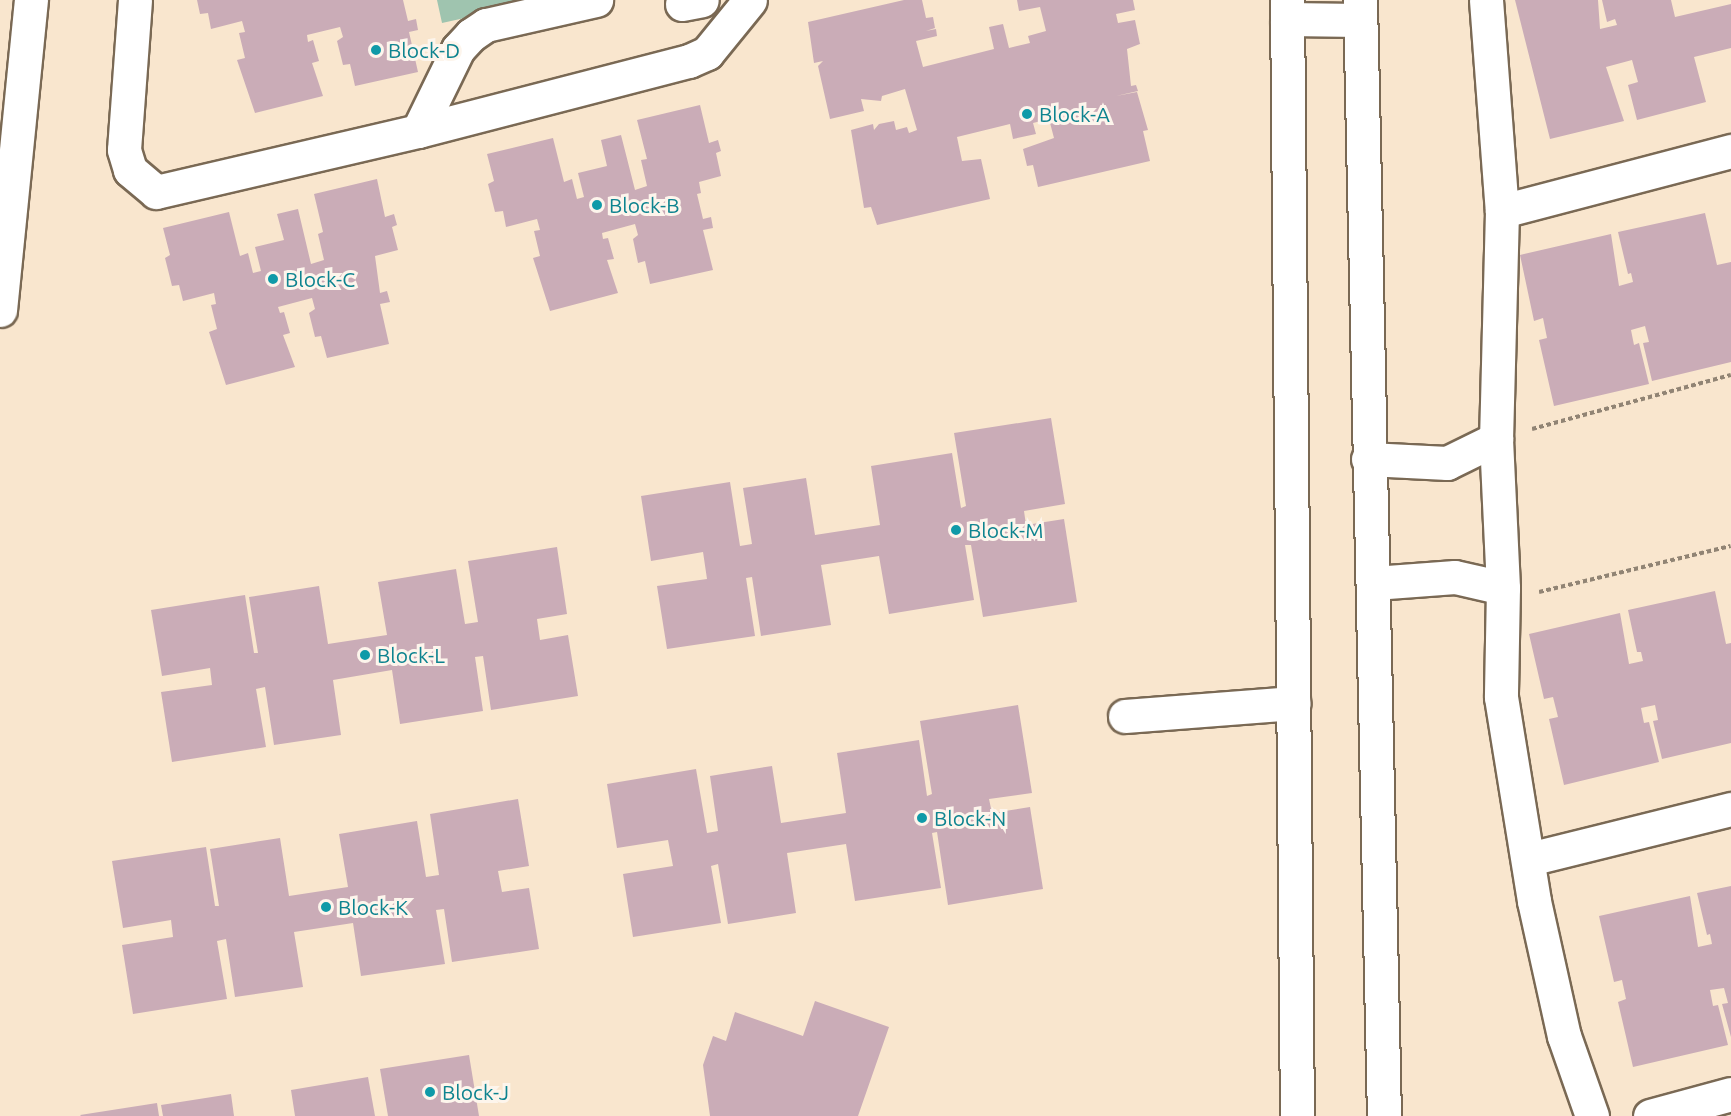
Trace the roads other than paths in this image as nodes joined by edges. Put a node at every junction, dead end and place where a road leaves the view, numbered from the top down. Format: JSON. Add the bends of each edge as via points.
{"nodes":[{"id":1,"x":32,"y":0,"type":"edge"},
{"id":2,"x":135,"y":0,"type":"edge"},
{"id":3,"x":596,"y":0,"type":"edge"},
{"id":4,"x":750,"y":0,"type":"edge"},
{"id":5,"x":1486,"y":0,"type":"edge"},
{"id":6,"x":1287,"y":10,"type":"edge"},
{"id":7,"x":1360,"y":10,"type":"edge"},
{"id":8,"x":418,"y":131,"type":"junction"},
{"id":9,"x":1731,"y":151,"type":"edge"},
{"id":10,"x":1502,"y":211,"type":"junction"},
{"id":11,"x":5,"y":214,"type":"edge"},
{"id":12,"x":0,"y":310,"type":"edge"},
{"id":13,"x":1497,"y":439,"type":"junction"},
{"id":14,"x":1368,"y":459,"type":"junction"},
{"id":15,"x":1374,"y":583,"type":"junction"},
{"id":16,"x":1503,"y":588,"type":"junction"},
{"id":17,"x":1294,"y":703,"type":"junction"},
{"id":18,"x":1125,"y":716,"type":"dead end"},
{"id":19,"x":1731,"y":809,"type":"edge"},
{"id":20,"x":1529,"y":859,"type":"junction"},
{"id":21,"x":1731,"y":1094,"type":"edge"},
{"id":22,"x":1298,"y":1116,"type":"edge"},
{"id":23,"x":1384,"y":1116,"type":"edge"},
{"id":24,"x":1592,"y":1116,"type":"edge"},
{"id":25,"x":1650,"y":1116,"type":"edge"}],
"edges":[{"from":1,"to":11,"type":"street"},
{"from":2,"to":8,"type":"street","via":[[123,150],[130,170],[156,192]]},
{"from":3,"to":8,"type":"street","via":[[486,25],[471,35],[458,48]]},
{"from":4,"to":8,"type":"street","via":[[707,53],[689,61]]},
{"from":5,"to":10,"type":"street"},
{"from":6,"to":7,"type":"street"},
{"from":6,"to":17,"type":"street"},
{"from":7,"to":14,"type":"street"},
{"from":9,"to":10,"type":"street"},
{"from":10,"to":13,"type":"street"},
{"from":11,"to":12,"type":"street"},
{"from":13,"to":14,"type":"street","via":[[1447,463]]},
{"from":13,"to":16,"type":"street"},
{"from":14,"to":15,"type":"street"},
{"from":15,"to":16,"type":"street","via":[[1455,577]]},
{"from":15,"to":23,"type":"street"},
{"from":16,"to":20,"type":"street","via":[[1501,697]]},
{"from":17,"to":18,"type":"street"},
{"from":17,"to":22,"type":"street"},
{"from":19,"to":20,"type":"street"},
{"from":20,"to":24,"type":"street","via":[[1534,901],[1564,1036]]},
{"from":21,"to":25,"type":"street"}]}
